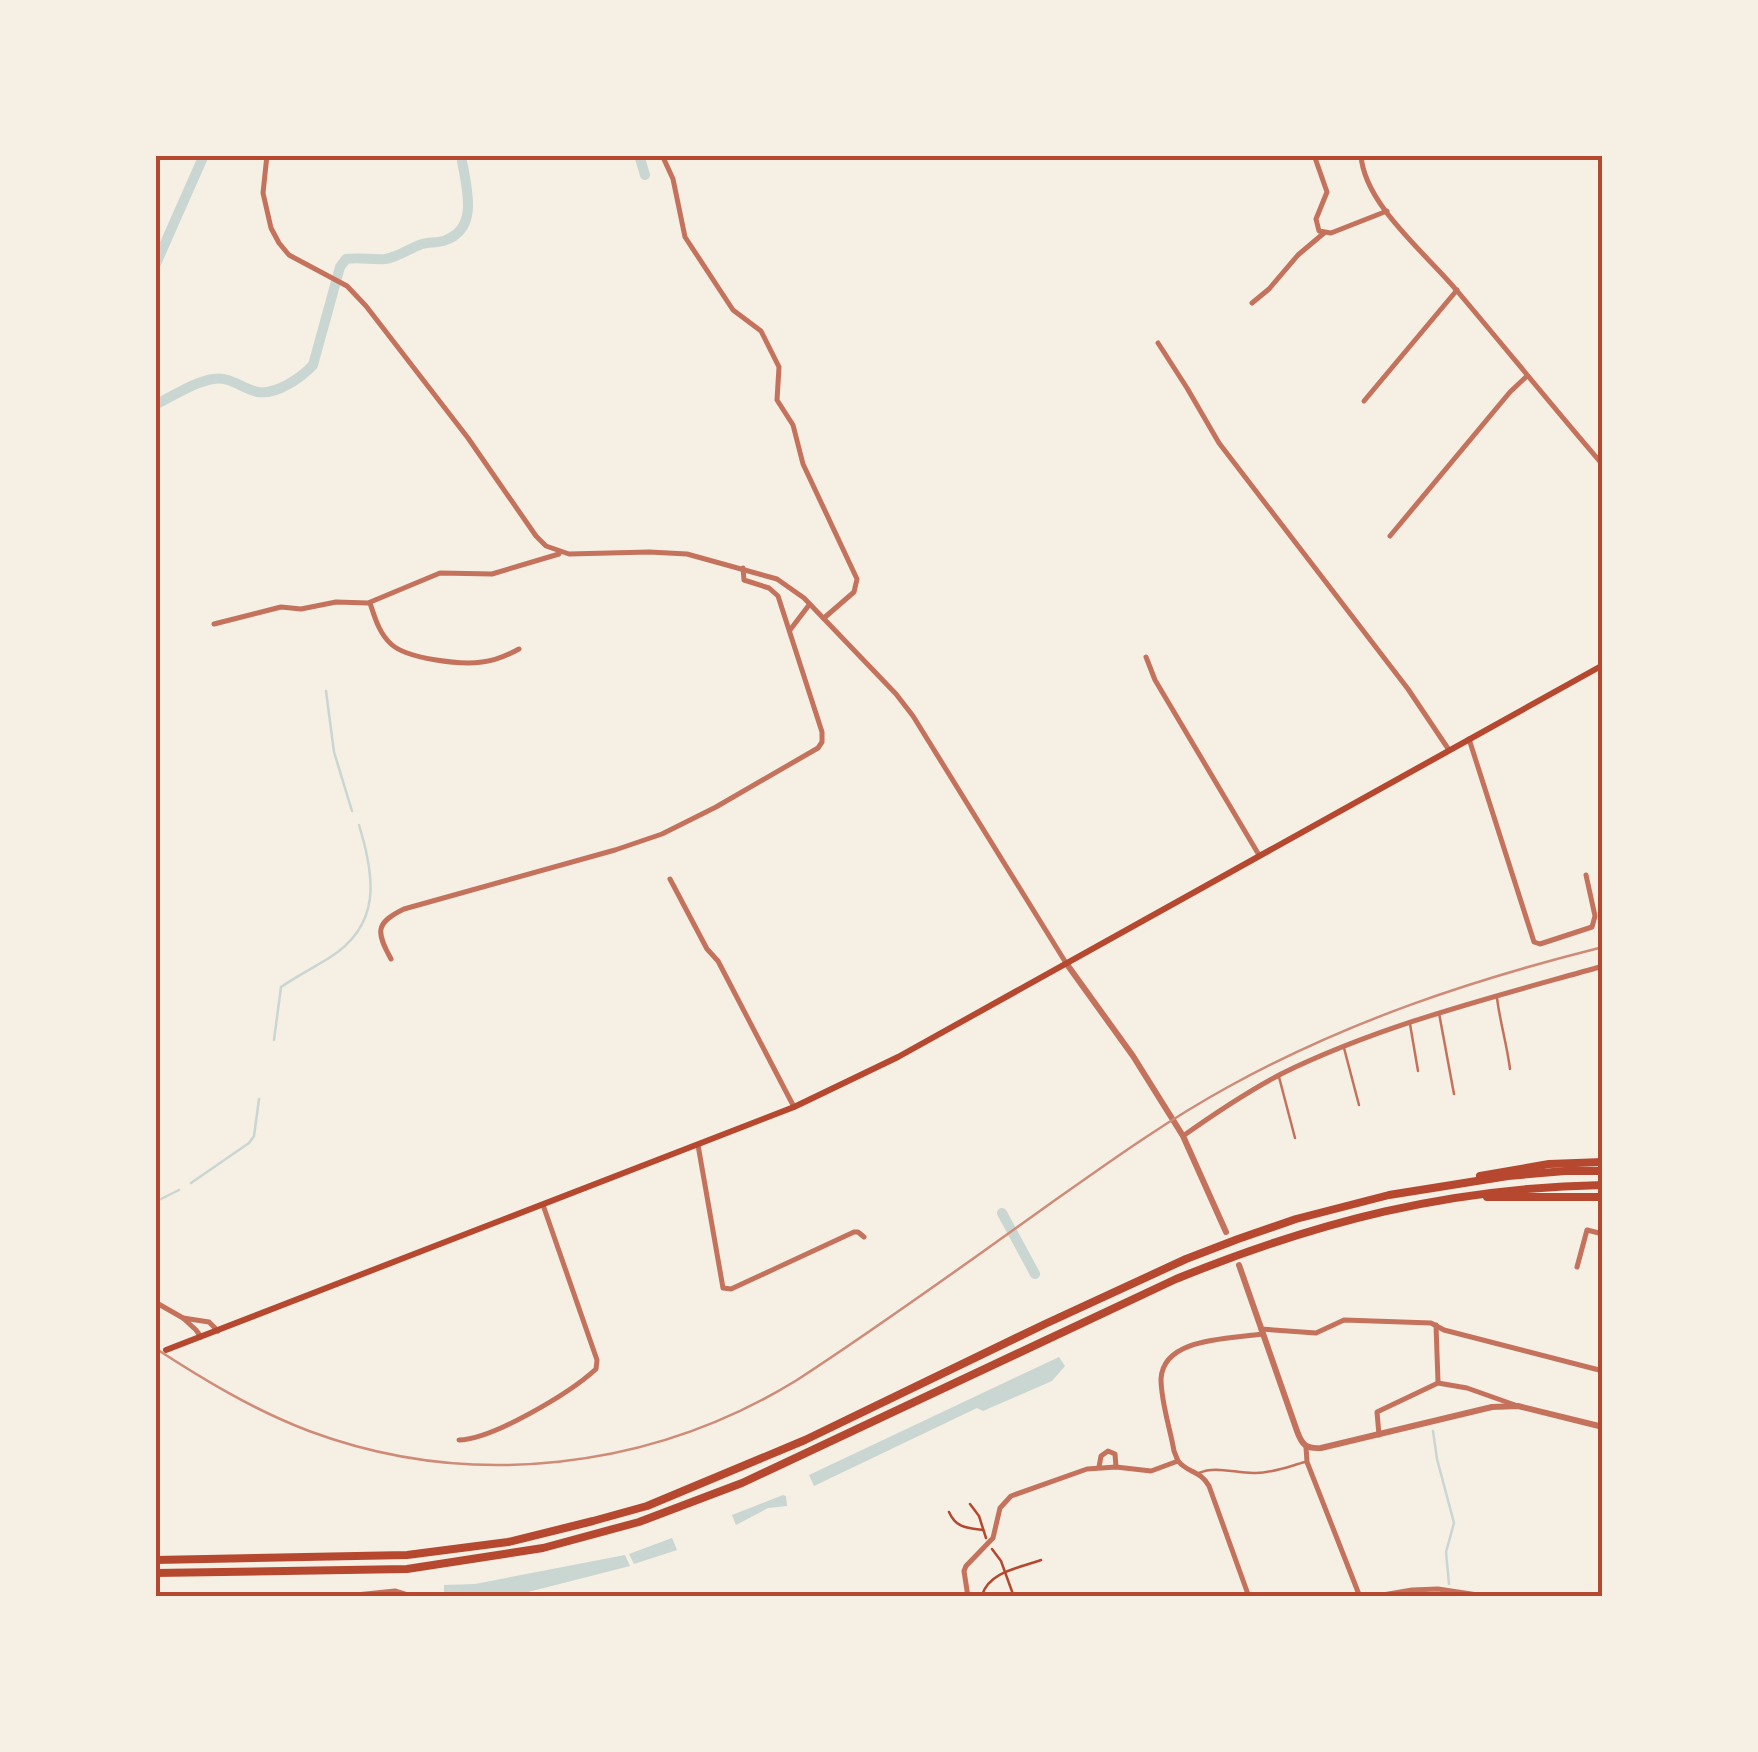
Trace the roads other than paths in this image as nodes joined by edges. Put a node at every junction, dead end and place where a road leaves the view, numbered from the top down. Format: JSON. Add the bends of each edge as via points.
{"nodes":[{"id":1,"x":267,"y":155,"type":"edge"},
{"id":2,"x":662,"y":155,"type":"edge"},
{"id":3,"x":1314,"y":155,"type":"edge"},
{"id":4,"x":1361,"y":155,"type":"edge"},
{"id":5,"x":1387,"y":212,"type":"junction"},
{"id":6,"x":1324,"y":234,"type":"junction"},
{"id":7,"x":1457,"y":290,"type":"junction"},
{"id":8,"x":1252,"y":303,"type":"dead end"},
{"id":9,"x":1158,"y":344,"type":"dead end"},
{"id":10,"x":1527,"y":376,"type":"junction"},
{"id":11,"x":1364,"y":401,"type":"dead end"},
{"id":12,"x":1603,"y":465,"type":"edge"},
{"id":13,"x":1390,"y":536,"type":"dead end"},
{"id":14,"x":562,"y":552,"type":"junction"},
{"id":15,"x":743,"y":568,"type":"junction"},
{"id":16,"x":370,"y":603,"type":"junction"},
{"id":17,"x":810,"y":604,"type":"junction"},
{"id":18,"x":824,"y":618,"type":"junction"},
{"id":19,"x":214,"y":624,"type":"dead end"},
{"id":20,"x":790,"y":630,"type":"junction"},
{"id":21,"x":519,"y":649,"type":"dead end"},
{"id":22,"x":1146,"y":658,"type":"dead end"},
{"id":23,"x":1603,"y":665,"type":"edge"},
{"id":24,"x":1469,"y":738,"type":"junction"},
{"id":25,"x":1449,"y":750,"type":"junction"},
{"id":26,"x":1259,"y":855,"type":"junction"},
{"id":27,"x":1586,"y":875,"type":"dead end"},
{"id":28,"x":670,"y":880,"type":"dead end"},
{"id":29,"x":391,"y":958,"type":"dead end"},
{"id":30,"x":1066,"y":963,"type":"junction"},
{"id":31,"x":1603,"y":966,"type":"edge"},
{"id":32,"x":1497,"y":996,"type":"junction"},
{"id":33,"x":1439,"y":1012,"type":"junction"},
{"id":34,"x":1410,"y":1022,"type":"junction"},
{"id":35,"x":1343,"y":1046,"type":"junction"},
{"id":36,"x":1510,"y":1069,"type":"dead end"},
{"id":37,"x":1418,"y":1071,"type":"dead end"},
{"id":38,"x":1279,"y":1076,"type":"junction"},
{"id":39,"x":1454,"y":1094,"type":"dead end"},
{"id":40,"x":1359,"y":1105,"type":"dead end"},
{"id":41,"x":794,"y":1107,"type":"junction"},
{"id":42,"x":1183,"y":1136,"type":"junction"},
{"id":43,"x":1295,"y":1138,"type":"dead end"},
{"id":44,"x":698,"y":1145,"type":"junction"},
{"id":45,"x":1603,"y":1162,"type":"edge"},
{"id":46,"x":1603,"y":1171,"type":"edge"},
{"id":47,"x":1457,"y":1183,"type":"junction"},
{"id":48,"x":1603,"y":1185,"type":"edge"},
{"id":49,"x":1603,"y":1197,"type":"edge"},
{"id":50,"x":1448,"y":1198,"type":"junction"},
{"id":51,"x":543,"y":1205,"type":"junction"},
{"id":52,"x":1226,"y":1232,"type":"dead end"},
{"id":53,"x":1603,"y":1234,"type":"edge"},
{"id":54,"x":864,"y":1237,"type":"dead end"},
{"id":55,"x":1238,"y":1265,"type":"dead end"},
{"id":56,"x":1577,"y":1267,"type":"dead end"},
{"id":57,"x":155,"y":1302,"type":"edge"},
{"id":58,"x":183,"y":1318,"type":"junction"},
{"id":59,"x":1436,"y":1325,"type":"junction"},
{"id":60,"x":218,"y":1331,"type":"junction"},
{"id":61,"x":1261,"y":1332,"type":"junction"},
{"id":62,"x":201,"y":1337,"type":"junction"},
{"id":63,"x":166,"y":1350,"type":"dead end"},
{"id":64,"x":1603,"y":1371,"type":"edge"},
{"id":65,"x":1438,"y":1383,"type":"junction"},
{"id":66,"x":1518,"y":1406,"type":"junction"},
{"id":67,"x":1603,"y":1427,"type":"edge"},
{"id":68,"x":1379,"y":1436,"type":"junction"},
{"id":69,"x":459,"y":1440,"type":"dead end"},
{"id":70,"x":1306,"y":1447,"type":"junction"},
{"id":71,"x":1178,"y":1461,"type":"junction"},
{"id":72,"x":1307,"y":1462,"type":"junction"},
{"id":73,"x":1116,"y":1467,"type":"junction"},
{"id":74,"x":1099,"y":1468,"type":"junction"},
{"id":75,"x":1199,"y":1473,"type":"junction"},
{"id":76,"x":155,"y":1557,"type":"edge"},
{"id":77,"x":155,"y":1573,"type":"edge"},
{"id":78,"x":336,"y":1597,"type":"edge"},
{"id":79,"x":414,"y":1597,"type":"edge"},
{"id":80,"x":968,"y":1597,"type":"edge"},
{"id":81,"x":1249,"y":1597,"type":"edge"},
{"id":82,"x":1360,"y":1597,"type":"edge"},
{"id":83,"x":1372,"y":1597,"type":"edge"},
{"id":84,"x":1492,"y":1597,"type":"edge"}],
"edges":[{"from":1,"to":14,"type":"street","via":[[263,193],[279,243],[347,286],[468,438],[526,524],[546,546]]},
{"from":2,"to":18,"type":"street","via":[[685,237],[733,310],[762,331],[779,367],[777,400],[857,579],[854,592]]},
{"from":3,"to":6,"type":"street","via":[[1327,192],[1316,219]]},
{"from":4,"to":5,"type":"street"},
{"from":5,"to":6,"type":"street"},
{"from":5,"to":7,"type":"street"},
{"from":6,"to":8,"type":"street"},
{"from":7,"to":10,"type":"street"},
{"from":7,"to":11,"type":"street"},
{"from":9,"to":25,"type":"street","via":[[1219,442]]},
{"from":10,"to":12,"type":"street"},
{"from":10,"to":13,"type":"street"},
{"from":14,"to":15,"type":"street","via":[[688,554]]},
{"from":14,"to":16,"type":"street","via":[[492,574],[440,573]]},
{"from":15,"to":17,"type":"street","via":[[778,579]]},
{"from":15,"to":20,"type":"street","via":[[744,580],[776,593]]},
{"from":16,"to":19,"type":"street","via":[[282,607]]},
{"from":16,"to":21,"type":"street","via":[[386,638],[408,654],[477,663]]},
{"from":17,"to":18,"type":"street"},
{"from":17,"to":20,"type":"street"},
{"from":18,"to":30,"type":"street","via":[[913,716]]},
{"from":20,"to":29,"type":"street","via":[[822,732],[818,748],[662,834],[391,915],[379,936]]},
{"from":22,"to":26,"type":"street"},
{"from":23,"to":24,"type":"main road"},
{"from":24,"to":25,"type":"main road"},
{"from":24,"to":27,"type":"street","via":[[1534,942],[1592,927]]},
{"from":25,"to":26,"type":"main road"},
{"from":26,"to":30,"type":"main road"},
{"from":28,"to":41,"type":"street"},
{"from":30,"to":41,"type":"main road"},
{"from":30,"to":42,"type":"street"},
{"from":31,"to":32,"type":"street"},
{"from":32,"to":33,"type":"street"},
{"from":32,"to":36,"type":"lane"},
{"from":33,"to":34,"type":"street"},
{"from":33,"to":39,"type":"lane"},
{"from":34,"to":35,"type":"street"},
{"from":34,"to":37,"type":"lane"},
{"from":35,"to":38,"type":"street"},
{"from":35,"to":40,"type":"lane"},
{"from":38,"to":42,"type":"street"},
{"from":38,"to":43,"type":"lane"},
{"from":41,"to":44,"type":"main road"},
{"from":42,"to":52,"type":"street"},
{"from":44,"to":51,"type":"main road"},
{"from":44,"to":54,"type":"street","via":[[723,1288],[854,1232]]},
{"from":45,"to":47,"type":"highway","via":[[1519,1168]]},
{"from":46,"to":47,"type":"highway"},
{"from":47,"to":76,"type":"highway","via":[[1345,1205],[1238,1238],[805,1440],[647,1506],[508,1542],[407,1556]]},
{"from":48,"to":50,"type":"highway"},
{"from":49,"to":50,"type":"highway"},
{"from":50,"to":77,"type":"highway","via":[[1306,1230],[1225,1258],[742,1483],[622,1526],[543,1548],[407,1569]]},
{"from":51,"to":60,"type":"main road"},
{"from":51,"to":69,"type":"street","via":[[596,1369],[496,1430]]},
{"from":53,"to":56,"type":"street","via":[[1586,1230]]},
{"from":55,"to":61,"type":"street"},
{"from":57,"to":58,"type":"street"},
{"from":58,"to":60,"type":"street"},
{"from":58,"to":62,"type":"street"},
{"from":59,"to":61,"type":"street","via":[[1344,1320],[1316,1333]]},
{"from":59,"to":64,"type":"street"},
{"from":59,"to":65,"type":"street"},
{"from":60,"to":62,"type":"main road"},
{"from":61,"to":70,"type":"street"},
{"from":61,"to":71,"type":"street","via":[[1177,1350],[1163,1367]]},
{"from":62,"to":63,"type":"main road"},
{"from":65,"to":66,"type":"street"},
{"from":65,"to":68,"type":"street","via":[[1377,1412]]},
{"from":66,"to":67,"type":"street"},
{"from":66,"to":68,"type":"street"},
{"from":68,"to":70,"type":"street"},
{"from":70,"to":72,"type":"street"},
{"from":71,"to":73,"type":"street","via":[[1151,1471]]},
{"from":71,"to":75,"type":"street"},
{"from":72,"to":75,"type":"lane","via":[[1258,1473]]},
{"from":72,"to":82,"type":"street"},
{"from":73,"to":74,"type":"street"},
{"from":73,"to":74,"type":"street","via":[[1108,1451]]},
{"from":74,"to":80,"type":"street","via":[[1011,1496],[1000,1508],[996,1535],[966,1566]]},
{"from":75,"to":81,"type":"street"},
{"from":78,"to":79,"type":"street"},
{"from":83,"to":84,"type":"street","via":[[1438,1589]]}]}
